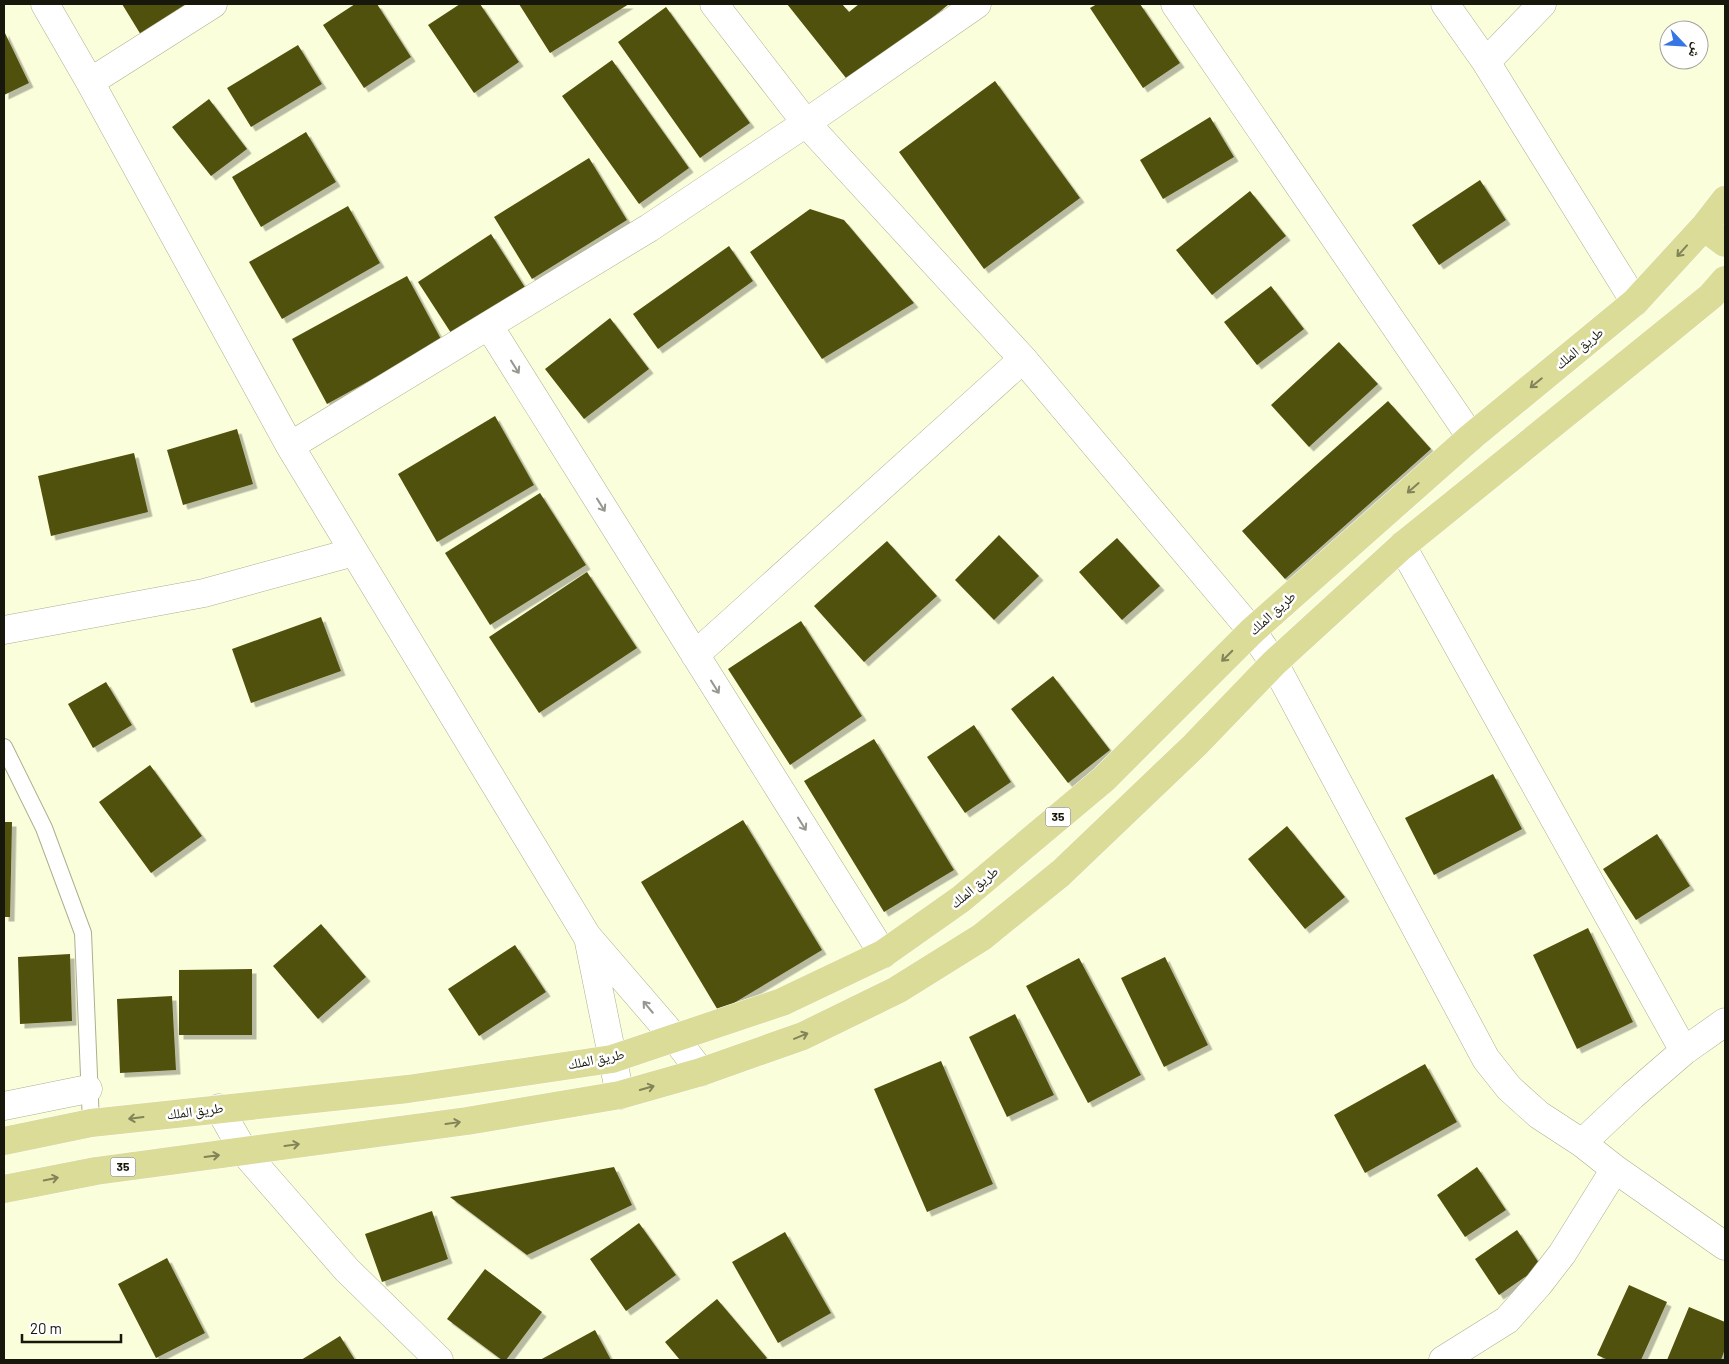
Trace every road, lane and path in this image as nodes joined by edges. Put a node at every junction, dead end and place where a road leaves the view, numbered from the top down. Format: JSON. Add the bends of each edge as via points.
{"nodes":[{"id":1,"x":45,"y":4,"type":"edge"},
{"id":2,"x":212,"y":4,"type":"edge"},
{"id":3,"x":714,"y":4,"type":"edge"},
{"id":4,"x":977,"y":4,"type":"edge"},
{"id":5,"x":1175,"y":4,"type":"edge"},
{"id":6,"x":1444,"y":4,"type":"edge"},
{"id":7,"x":1542,"y":4,"type":"edge"},
{"id":8,"x":1486,"y":62,"type":"junction"},
{"id":9,"x":90,"y":82,"type":"junction"},
{"id":10,"x":806,"y":123,"type":"junction"},
{"id":11,"x":1725,"y":200,"type":"edge"},
{"id":12,"x":1704,"y":227,"type":"junction"},
{"id":13,"x":1725,"y":243,"type":"edge"},
{"id":14,"x":1725,"y":280,"type":"edge"},
{"id":15,"x":1635,"y":302,"type":"junction"},
{"id":16,"x":489,"y":326,"type":"junction"},
{"id":17,"x":1023,"y":359,"type":"junction"},
{"id":18,"x":1471,"y":437,"type":"junction"},
{"id":19,"x":290,"y":446,"type":"junction"},
{"id":20,"x":1402,"y":546,"type":"junction"},
{"id":21,"x":354,"y":552,"type":"junction"},
{"id":22,"x":4,"y":630,"type":"edge"},
{"id":23,"x":1252,"y":631,"type":"junction"},
{"id":24,"x":695,"y":655,"type":"junction"},
{"id":25,"x":1274,"y":663,"type":"junction"},
{"id":26,"x":4,"y":747,"type":"edge"},
{"id":27,"x":587,"y":936,"type":"junction"},
{"id":28,"x":884,"y":954,"type":"junction"},
{"id":29,"x":1725,"y":1022,"type":"edge"},
{"id":30,"x":674,"y":1038,"type":"junction"},
{"id":31,"x":1684,"y":1051,"type":"junction"},
{"id":32,"x":612,"y":1059,"type":"junction"},
{"id":33,"x":701,"y":1072,"type":"junction"},
{"id":34,"x":88,"y":1089,"type":"junction"},
{"id":35,"x":620,"y":1095,"type":"junction"},
{"id":36,"x":4,"y":1106,"type":"edge"},
{"id":37,"x":219,"y":1108,"type":"junction"},
{"id":38,"x":90,"y":1123,"type":"junction"},
{"id":39,"x":4,"y":1141,"type":"edge"},
{"id":40,"x":1582,"y":1143,"type":"junction"},
{"id":41,"x":244,"y":1152,"type":"junction"},
{"id":42,"x":1615,"y":1169,"type":"junction"},
{"id":43,"x":4,"y":1189,"type":"edge"},
{"id":44,"x":1725,"y":1246,"type":"edge"},
{"id":45,"x":439,"y":1360,"type":"edge"},
{"id":46,"x":1443,"y":1360,"type":"edge"}],
"edges":[{"from":1,"to":9,"type":"street"},
{"from":2,"to":9,"type":"street"},
{"from":3,"to":10,"type":"street"},
{"from":4,"to":10,"type":"street"},
{"from":5,"to":18,"type":"street"},
{"from":6,"to":8,"type":"street"},
{"from":7,"to":8,"type":"street"},
{"from":8,"to":15,"type":"street"},
{"from":9,"to":19,"type":"street"},
{"from":10,"to":16,"type":"street","via":[[649,228]]},
{"from":10,"to":17,"type":"street"},
{"from":11,"to":12,"type":"main road","name":"طريق الملك","number":"35"},
{"from":12,"to":13,"type":"main road"},
{"from":12,"to":15,"type":"main road","name":"طريق الملك","number":"35","one_way":true},
{"from":14,"to":20,"type":"main road","number":"35","via":[[1670,330]]},
{"from":15,"to":18,"type":"main road","name":"طريق الملك","number":"35","one_way":true},
{"from":16,"to":19,"type":"street"},
{"from":16,"to":24,"type":"street","one_way":true},
{"from":17,"to":23,"type":"street"},
{"from":17,"to":24,"type":"street"},
{"from":18,"to":23,"type":"main road","name":"طريق الملك","number":"35","one_way":true},
{"from":19,"to":21,"type":"street"},
{"from":20,"to":25,"type":"main road","number":"35"},
{"from":20,"to":31,"type":"street"},
{"from":21,"to":22,"type":"street","via":[[204,593]]},
{"from":21,"to":27,"type":"street"},
{"from":23,"to":25,"type":"street"},
{"from":23,"to":28,"type":"main road","name":"طريق الملك","number":"35","one_way":true,"via":[[1104,779],[961,899]]},
{"from":24,"to":28,"type":"street","one_way":true},
{"from":33,"to":25,"type":"main road","number":"35","one_way":true,"via":[[803,1036],[897,990],[982,938],[1061,873],[1195,745]]},
{"from":25,"to":40,"type":"street","via":[[1486,1059],[1509,1088],[1539,1115]]},
{"from":26,"to":34,"type":"lane","via":[[44,828],[83,933]]},
{"from":30,"to":27,"type":"street","one_way":true},
{"from":27,"to":32,"type":"street"},
{"from":28,"to":30,"type":"main road","name":"طريق الملك","number":"35","via":[[782,1002]]},
{"from":29,"to":31,"type":"street"},
{"from":30,"to":32,"type":"main road","name":"طريق الملك","number":"35"},
{"from":30,"to":33,"type":"street"},
{"from":31,"to":40,"type":"street"},
{"from":32,"to":35,"type":"street"},
{"from":32,"to":37,"type":"main road","name":"طريق الملك","number":"35","via":[[408,1089]]},
{"from":35,"to":33,"type":"main road","number":"35","one_way":true},
{"from":34,"to":36,"type":"street"},
{"from":34,"to":38,"type":"lane"},
{"from":41,"to":35,"type":"main road","number":"35","one_way":true,"via":[[467,1121]]},
{"from":37,"to":38,"type":"main road","name":"طريق الملك","number":"35","one_way":true},
{"from":37,"to":41,"type":"street"},
{"from":38,"to":39,"type":"main road","name":"طريق الملك","number":"35"},
{"from":40,"to":42,"type":"street"},
{"from":43,"to":41,"type":"main road","number":"35","one_way":true,"via":[[96,1170]]},
{"from":41,"to":45,"type":"street","via":[[347,1270]]},
{"from":42,"to":44,"type":"street"},
{"from":42,"to":46,"type":"street","via":[[1562,1254],[1507,1320]]}]}
